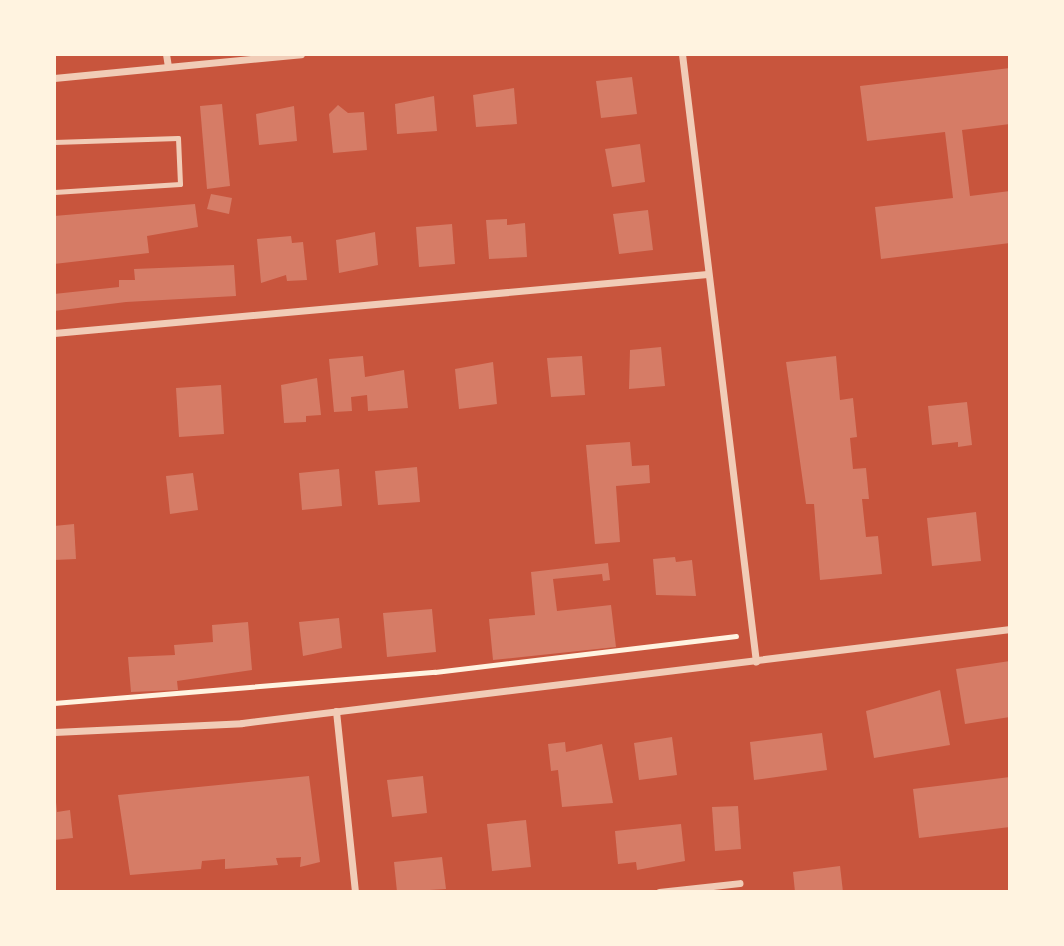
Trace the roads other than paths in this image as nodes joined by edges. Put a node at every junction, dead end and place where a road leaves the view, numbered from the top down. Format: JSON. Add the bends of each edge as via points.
{"nodes":[{"id":1,"x":166,"y":54,"type":"edge"},
{"id":2,"x":301,"y":54,"type":"edge"},
{"id":3,"x":682,"y":54,"type":"edge"},
{"id":4,"x":167,"y":66,"type":"junction"},
{"id":5,"x":54,"y":78,"type":"edge"},
{"id":6,"x":54,"y":142,"type":"edge"},
{"id":7,"x":54,"y":192,"type":"edge"},
{"id":8,"x":707,"y":274,"type":"junction"},
{"id":9,"x":54,"y":333,"type":"edge"},
{"id":10,"x":1010,"y":629,"type":"edge"},
{"id":11,"x":756,"y":662,"type":"junction"},
{"id":12,"x":336,"y":712,"type":"junction"},
{"id":13,"x":54,"y":732,"type":"edge"},
{"id":14,"x":740,"y":883,"type":"dead end"},
{"id":15,"x":355,"y":892,"type":"edge"},
{"id":16,"x":659,"y":892,"type":"edge"}],
"edges":[{"from":1,"to":4,"type":"street"},
{"from":2,"to":4,"type":"street"},
{"from":3,"to":8,"type":"street"},
{"from":4,"to":5,"type":"street"},
{"from":6,"to":7,"type":"lane","via":[[178,138],[180,184]]},
{"from":8,"to":9,"type":"street"},
{"from":8,"to":11,"type":"street"},
{"from":10,"to":11,"type":"street"},
{"from":11,"to":12,"type":"street"},
{"from":12,"to":13,"type":"street","via":[[242,723]]},
{"from":12,"to":15,"type":"street"},
{"from":14,"to":16,"type":"street"}]}
